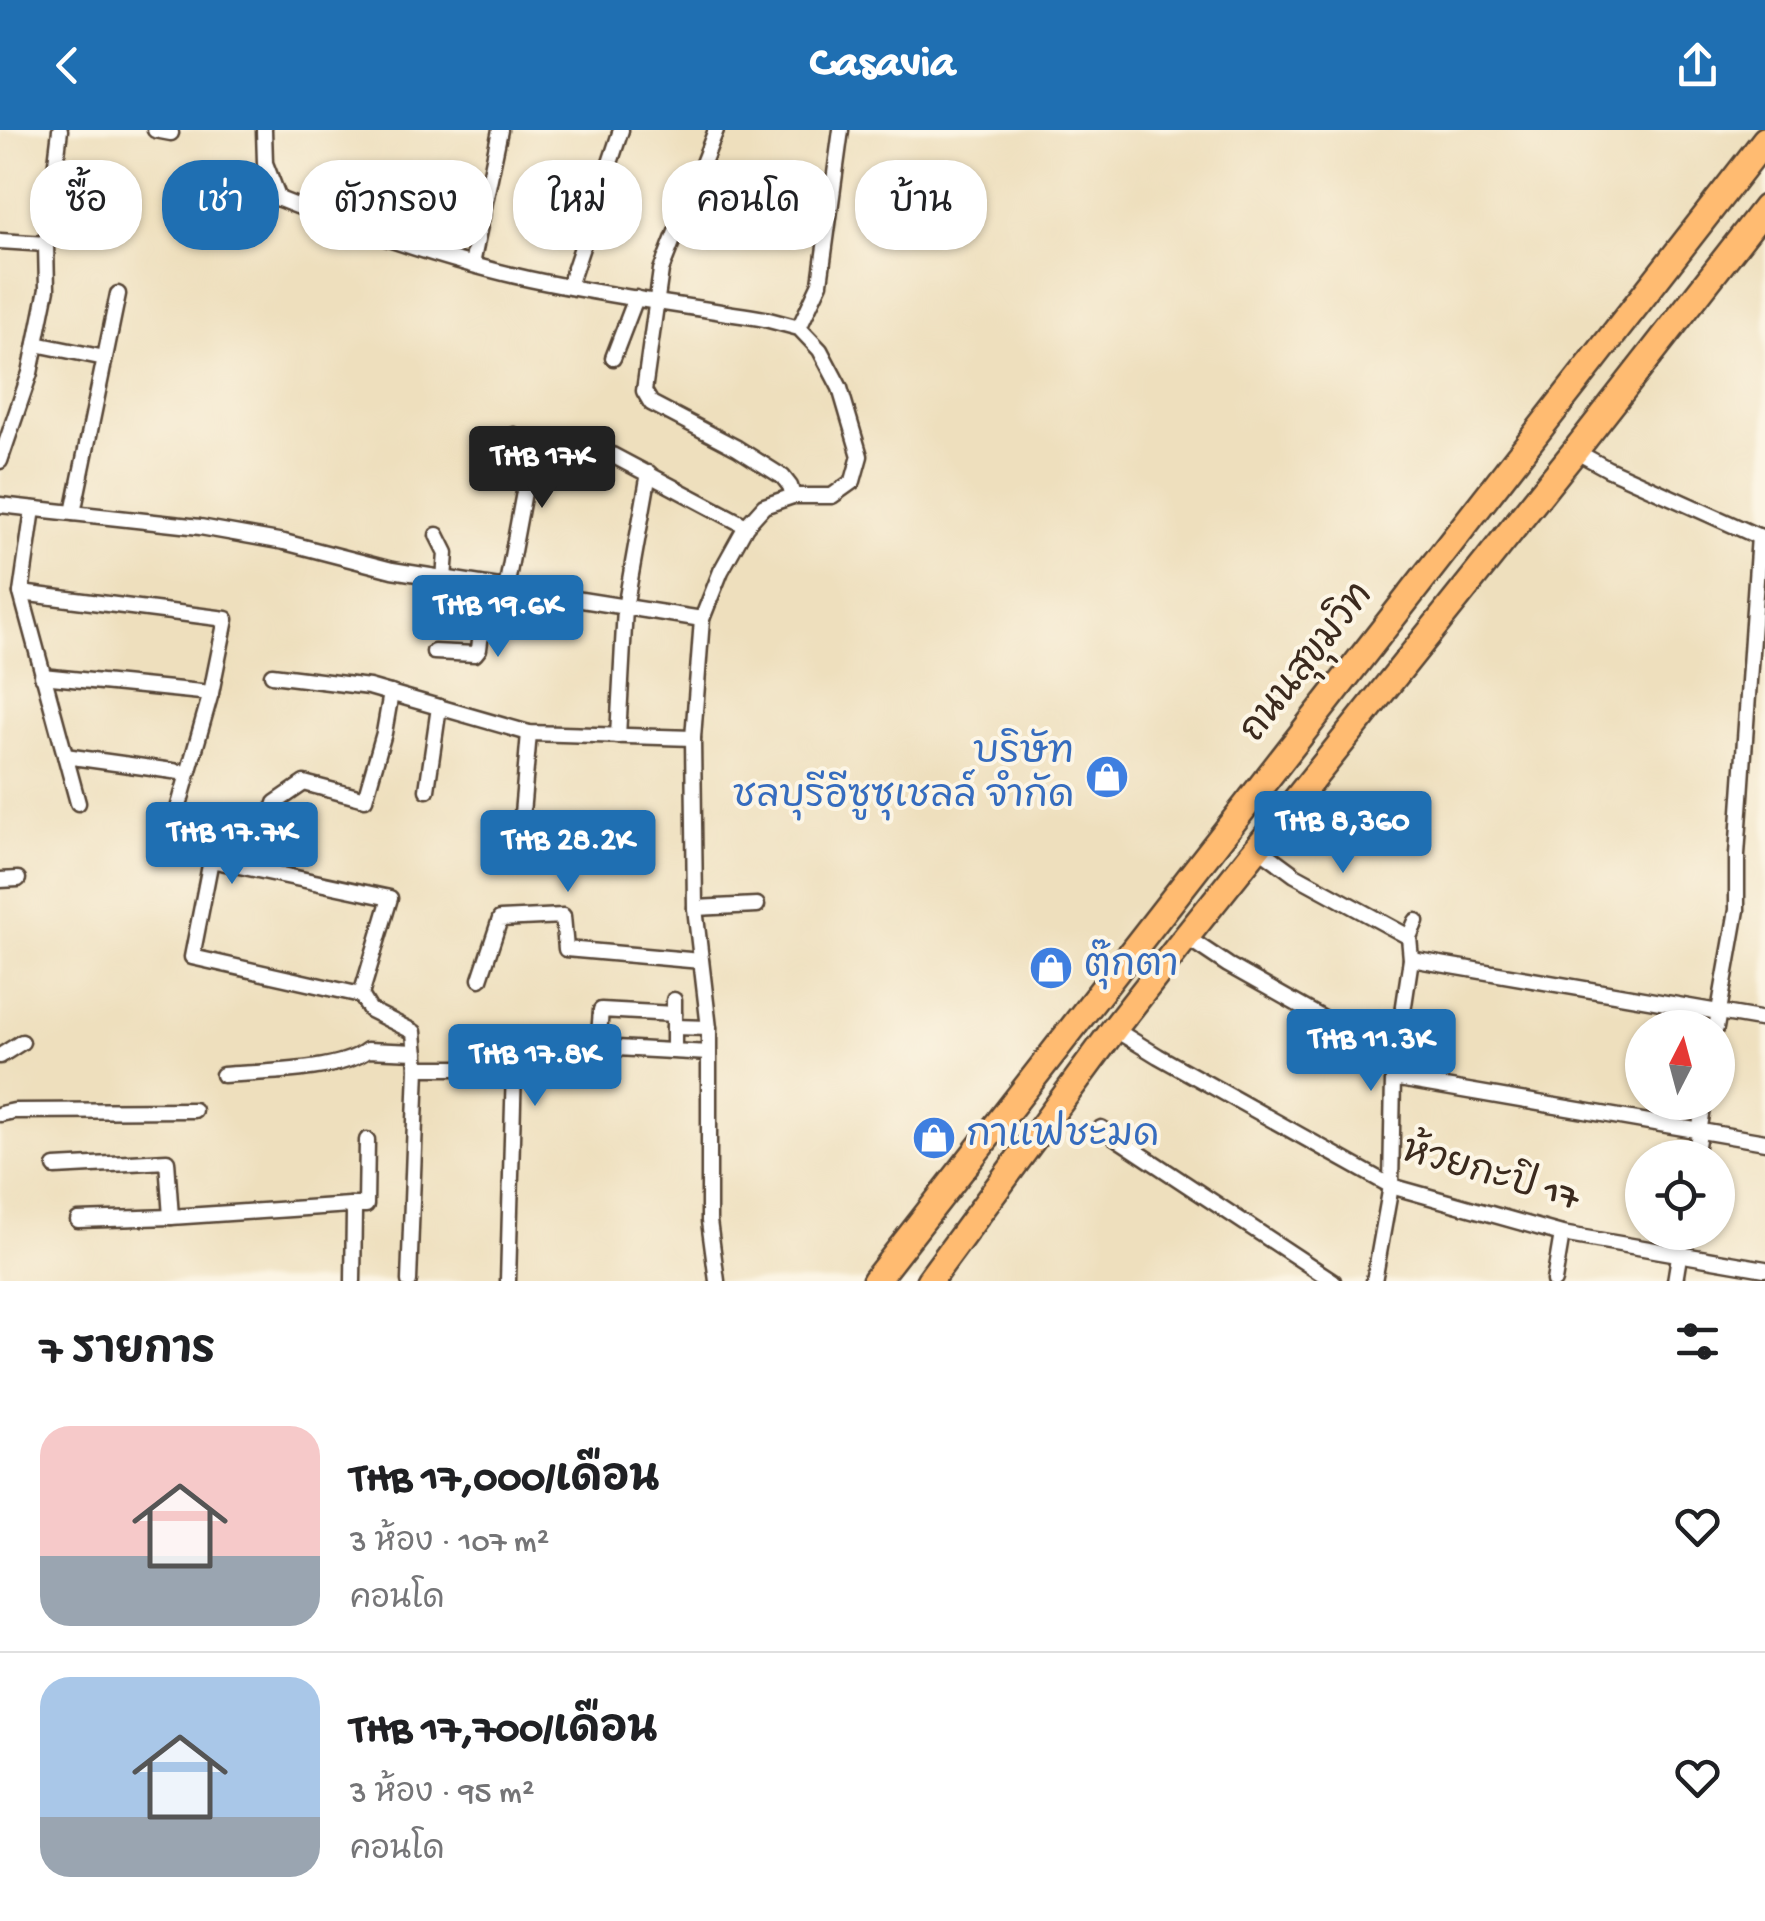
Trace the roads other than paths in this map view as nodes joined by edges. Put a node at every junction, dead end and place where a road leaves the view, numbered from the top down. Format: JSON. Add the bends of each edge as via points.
{"nodes":[{"id":1,"x":60,"y":130,"type":"edge"},
{"id":2,"x":155,"y":130,"type":"edge"},
{"id":3,"x":264,"y":130,"type":"edge"},
{"id":4,"x":500,"y":130,"type":"edge"},
{"id":5,"x":621,"y":130,"type":"edge"},
{"id":6,"x":716,"y":130,"type":"edge"},
{"id":7,"x":841,"y":130,"type":"edge"},
{"id":8,"x":171,"y":133,"type":"dead end"},
{"id":9,"x":1765,"y":140,"type":"edge"},
{"id":10,"x":56,"y":160,"type":"edge"},
{"id":11,"x":1765,"y":208,"type":"edge"},
{"id":12,"x":0,"y":241,"type":"edge"},
{"id":13,"x":30,"y":243,"type":"edge"},
{"id":14,"x":46,"y":250,"type":"edge"},
{"id":15,"x":472,"y":264,"type":"junction"},
{"id":16,"x":570,"y":286,"type":"junction"},
{"id":17,"x":118,"y":294,"type":"dead end"},
{"id":18,"x":636,"y":298,"type":"junction"},
{"id":19,"x":657,"y":302,"type":"junction"},
{"id":20,"x":799,"y":328,"type":"junction"},
{"id":21,"x":36,"y":344,"type":"junction"},
{"id":22,"x":105,"y":358,"type":"junction"},
{"id":23,"x":613,"y":358,"type":"dead end"},
{"id":24,"x":514,"y":435,"type":"dead end"},
{"id":25,"x":1575,"y":452,"type":"junction"},
{"id":26,"x":612,"y":455,"type":"dead end"},
{"id":27,"x":0,"y":461,"type":"edge"},
{"id":28,"x":648,"y":474,"type":"junction"},
{"id":29,"x":793,"y":496,"type":"junction"},
{"id":30,"x":0,"y":505,"type":"edge"},
{"id":31,"x":33,"y":509,"type":"junction"},
{"id":32,"x":73,"y":513,"type":"junction"},
{"id":33,"x":746,"y":526,"type":"junction"},
{"id":34,"x":437,"y":535,"type":"dead end"},
{"id":35,"x":1762,"y":538,"type":"edge"},
{"id":36,"x":444,"y":579,"type":"junction"},
{"id":37,"x":487,"y":586,"type":"junction"},
{"id":38,"x":506,"y":589,"type":"junction"},
{"id":39,"x":21,"y":594,"type":"junction"},
{"id":40,"x":625,"y":608,"type":"junction"},
{"id":41,"x":702,"y":619,"type":"junction"},
{"id":42,"x":434,"y":652,"type":"dead end"},
{"id":43,"x":272,"y":674,"type":"dead end"},
{"id":44,"x":42,"y":676,"type":"junction"},
{"id":45,"x":211,"y":693,"type":"junction"},
{"id":46,"x":390,"y":693,"type":"junction"},
{"id":47,"x":439,"y":707,"type":"junction"},
{"id":48,"x":529,"y":733,"type":"junction"},
{"id":49,"x":618,"y":736,"type":"junction"},
{"id":50,"x":693,"y":738,"type":"junction"},
{"id":51,"x":65,"y":756,"type":"junction"},
{"id":52,"x":186,"y":773,"type":"junction"},
{"id":53,"x":427,"y":790,"type":"dead end"},
{"id":54,"x":78,"y":803,"type":"dead end"},
{"id":55,"x":275,"y":803,"type":"dead end"},
{"id":56,"x":174,"y":823,"type":"dead end"},
{"id":57,"x":1257,"y":846,"type":"junction"},
{"id":58,"x":518,"y":860,"type":"dead end"},
{"id":59,"x":18,"y":879,"type":"dead end"},
{"id":60,"x":0,"y":880,"type":"edge"},
{"id":61,"x":757,"y":905,"type":"dead end"},
{"id":62,"x":695,"y":908,"type":"junction"},
{"id":63,"x":1416,"y":921,"type":"dead end"},
{"id":64,"x":1186,"y":936,"type":"junction"},
{"id":65,"x":1409,"y":937,"type":"junction"},
{"id":66,"x":1411,"y":958,"type":"junction"},
{"id":67,"x":701,"y":961,"type":"junction"},
{"id":68,"x":480,"y":979,"type":"dead end"},
{"id":69,"x":361,"y":995,"type":"junction"},
{"id":70,"x":1668,"y":1010,"type":"edge"},
{"id":71,"x":1720,"y":1010,"type":"edge"},
{"id":72,"x":674,"y":1014,"type":"junction"},
{"id":73,"x":1735,"y":1020,"type":"edge"},
{"id":74,"x":1765,"y":1020,"type":"edge"},
{"id":75,"x":709,"y":1028,"type":"junction"},
{"id":76,"x":1114,"y":1029,"type":"junction"},
{"id":77,"x":22,"y":1042,"type":"dead end"},
{"id":78,"x":674,"y":1050,"type":"junction"},
{"id":79,"x":709,"y":1053,"type":"junction"},
{"id":80,"x":0,"y":1056,"type":"edge"},
{"id":81,"x":1395,"y":1059,"type":"junction"},
{"id":82,"x":416,"y":1060,"type":"junction"},
{"id":83,"x":223,"y":1075,"type":"dead end"},
{"id":84,"x":1393,"y":1078,"type":"junction"},
{"id":85,"x":194,"y":1110,"type":"dead end"},
{"id":86,"x":0,"y":1114,"type":"edge"},
{"id":87,"x":1701,"y":1120,"type":"edge"},
{"id":88,"x":1100,"y":1128,"type":"dead end"},
{"id":89,"x":1699,"y":1131,"type":"junction"},
{"id":90,"x":368,"y":1140,"type":"dead end"},
{"id":91,"x":1698,"y":1140,"type":"edge"},
{"id":92,"x":1765,"y":1142,"type":"edge"},
{"id":93,"x":55,"y":1167,"type":"dead end"},
{"id":94,"x":1390,"y":1186,"type":"junction"},
{"id":95,"x":350,"y":1205,"type":"junction"},
{"id":96,"x":171,"y":1218,"type":"junction"},
{"id":97,"x":78,"y":1220,"type":"dead end"},
{"id":98,"x":1562,"y":1234,"type":"junction"},
{"id":99,"x":1680,"y":1250,"type":"edge"},
{"id":100,"x":1679,"y":1254,"type":"junction"},
{"id":101,"x":1755,"y":1272,"type":"edge"},
{"id":102,"x":1326,"y":1279,"type":"edge"},
{"id":103,"x":353,"y":1281,"type":"edge"},
{"id":104,"x":408,"y":1281,"type":"edge"},
{"id":105,"x":508,"y":1281,"type":"edge"},
{"id":106,"x":717,"y":1281,"type":"edge"},
{"id":107,"x":875,"y":1281,"type":"edge"},
{"id":108,"x":929,"y":1281,"type":"edge"},
{"id":109,"x":1374,"y":1281,"type":"edge"},
{"id":110,"x":1554,"y":1281,"type":"edge"},
{"id":111,"x":1675,"y":1281,"type":"edge"}],
"edges":[{"from":1,"to":10,"type":"street"},
{"from":2,"to":8,"type":"street"},
{"from":3,"to":15,"type":"street","via":[[265,163],[279,199]]},
{"from":4,"to":15,"type":"street"},
{"from":5,"to":16,"type":"street"},
{"from":6,"to":19,"type":"street","via":[[662,270]]},
{"from":7,"to":20,"type":"street","via":[[820,283]]},
{"from":9,"to":107,"type":"highway","name":"ถนนสุขุมวิท"},
{"from":11,"to":25,"type":"highway","name":"ถนนสุขุมวิท"},
{"from":12,"to":13,"type":"street"},
{"from":14,"to":21,"type":"street","via":[[47,289]]},
{"from":15,"to":16,"type":"street"},
{"from":16,"to":18,"type":"street"},
{"from":17,"to":22,"type":"street"},
{"from":18,"to":19,"type":"street"},
{"from":18,"to":23,"type":"street"},
{"from":19,"to":20,"type":"street"},
{"from":19,"to":29,"type":"street","via":[[645,396],[784,477]]},
{"from":20,"to":29,"type":"street","via":[[840,388],[860,456],[853,481],[832,496]]},
{"from":21,"to":22,"type":"street"},
{"from":21,"to":27,"type":"street"},
{"from":22,"to":32,"type":"street"},
{"from":24,"to":38,"type":"street","via":[[524,492]]},
{"from":25,"to":35,"type":"street"},
{"from":25,"to":57,"type":"highway","name":"ถนนสุขุมวิท"},
{"from":26,"to":28,"type":"street"},
{"from":28,"to":33,"type":"street"},
{"from":28,"to":40,"type":"street"},
{"from":29,"to":33,"type":"street","via":[[764,506]]},
{"from":30,"to":31,"type":"street"},
{"from":31,"to":32,"type":"street"},
{"from":31,"to":39,"type":"street"},
{"from":32,"to":36,"type":"street","via":[[234,533]]},
{"from":33,"to":41,"type":"street"},
{"from":34,"to":36,"type":"street","via":[[446,553]]},
{"from":35,"to":71,"type":"street","via":[[1737,910]]},
{"from":36,"to":37,"type":"street"},
{"from":37,"to":38,"type":"street"},
{"from":37,"to":42,"type":"street","via":[[475,654]]},
{"from":38,"to":40,"type":"street"},
{"from":39,"to":44,"type":"street"},
{"from":39,"to":45,"type":"street","via":[[226,619]]},
{"from":40,"to":41,"type":"street"},
{"from":40,"to":49,"type":"street"},
{"from":41,"to":50,"type":"street"},
{"from":43,"to":46,"type":"street"},
{"from":44,"to":45,"type":"street"},
{"from":44,"to":51,"type":"street"},
{"from":45,"to":52,"type":"street"},
{"from":46,"to":47,"type":"street"},
{"from":46,"to":55,"type":"street","via":[[365,798],[304,783]]},
{"from":47,"to":48,"type":"street"},
{"from":47,"to":53,"type":"street"},
{"from":48,"to":49,"type":"street"},
{"from":48,"to":58,"type":"street"},
{"from":49,"to":50,"type":"street"},
{"from":50,"to":62,"type":"street"},
{"from":51,"to":52,"type":"street"},
{"from":51,"to":54,"type":"street"},
{"from":52,"to":56,"type":"street"},
{"from":57,"to":64,"type":"highway","name":"ถนนสุขุมวิท"},
{"from":57,"to":65,"type":"street","via":[[1295,875]]},
{"from":59,"to":60,"type":"street"},
{"from":61,"to":62,"type":"street"},
{"from":62,"to":67,"type":"street"},
{"from":63,"to":65,"type":"street"},
{"from":64,"to":76,"type":"highway","name":"ถนนสุขุมวิท"},
{"from":64,"to":81,"type":"street"},
{"from":65,"to":66,"type":"street"},
{"from":66,"to":70,"type":"street"},
{"from":66,"to":81,"type":"street"},
{"from":67,"to":68,"type":"street","via":[[566,949],[562,916],[500,919]]},
{"from":67,"to":75,"type":"street"},
{"from":69,"to":69,"type":"street","via":[[192,957],[211,860],[390,898]]},
{"from":69,"to":82,"type":"street","via":[[370,1010],[414,1032]]},
{"from":72,"to":75,"type":"street"},
{"from":72,"to":78,"type":"street"},
{"from":72,"to":78,"type":"street","via":[[600,1010],[598,1047]]},
{"from":73,"to":74,"type":"street"},
{"from":75,"to":79,"type":"street"},
{"from":76,"to":94,"type":"street","name":"ห้วยกะปิ 17"},
{"from":76,"to":108,"type":"highway","name":"ถนนสุขุมวิท"},
{"from":77,"to":80,"type":"street"},
{"from":78,"to":79,"type":"street"},
{"from":79,"to":106,"type":"street","via":[[709,1221]]},
{"from":81,"to":84,"type":"street"},
{"from":82,"to":83,"type":"street","via":[[367,1050],[337,1064]]},
{"from":82,"to":104,"type":"street"},
{"from":82,"to":105,"type":"street","via":[[514,1068]]},
{"from":84,"to":89,"type":"street"},
{"from":84,"to":94,"type":"street"},
{"from":85,"to":86,"type":"street"},
{"from":87,"to":89,"type":"street"},
{"from":88,"to":102,"type":"street"},
{"from":89,"to":91,"type":"street"},
{"from":89,"to":92,"type":"street"},
{"from":90,"to":95,"type":"street","via":[[366,1205]]},
{"from":93,"to":96,"type":"street","via":[[167,1161]]},
{"from":94,"to":98,"type":"street","name":"ห้วยกะปิ 17"},
{"from":94,"to":109,"type":"street"},
{"from":95,"to":96,"type":"street","via":[[203,1222]]},
{"from":95,"to":103,"type":"street"},
{"from":96,"to":97,"type":"street"},
{"from":98,"to":100,"type":"street","name":"ห้วยกะปิ 17"},
{"from":98,"to":110,"type":"street"},
{"from":99,"to":100,"type":"street"},
{"from":100,"to":101,"type":"street","name":"ห้วยกะปิ 17"},
{"from":100,"to":111,"type":"street"}]}
